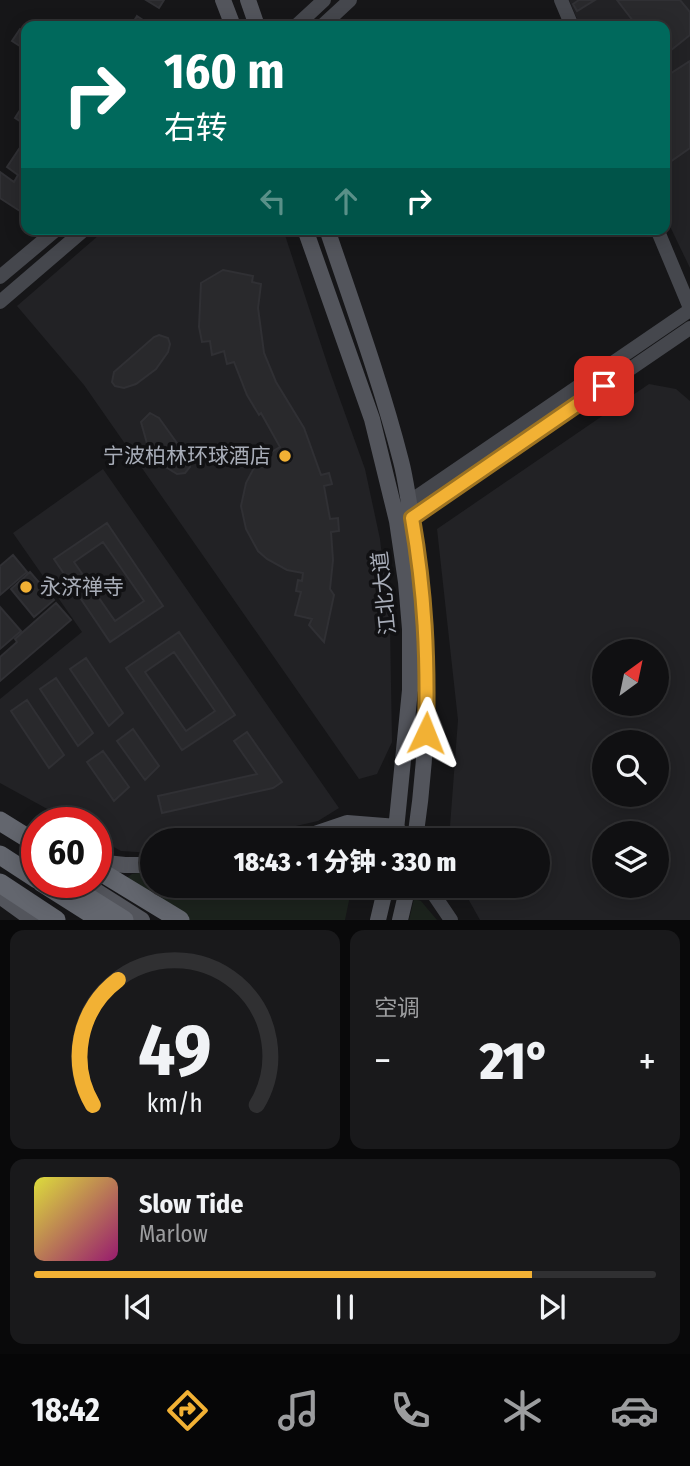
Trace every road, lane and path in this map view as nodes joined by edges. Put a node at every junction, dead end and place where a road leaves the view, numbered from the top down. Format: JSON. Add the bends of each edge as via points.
{"nodes":[{"id":1,"x":223,"y":0,"type":"edge"},
{"id":2,"x":248,"y":0,"type":"edge"},
{"id":3,"x":324,"y":0,"type":"edge"},
{"id":4,"x":350,"y":0,"type":"edge"},
{"id":5,"x":561,"y":0,"type":"edge"},
{"id":6,"x":231,"y":21,"type":"edge"},
{"id":7,"x":255,"y":21,"type":"edge"},
{"id":8,"x":301,"y":21,"type":"edge"},
{"id":9,"x":327,"y":21,"type":"edge"},
{"id":10,"x":570,"y":21,"type":"edge"},
{"id":11,"x":50,"y":235,"type":"edge"},
{"id":12,"x":78,"y":235,"type":"edge"},
{"id":13,"x":307,"y":235,"type":"edge"},
{"id":14,"x":329,"y":235,"type":"edge"},
{"id":15,"x":659,"y":235,"type":"edge"},
{"id":16,"x":0,"y":277,"type":"edge"},
{"id":17,"x":0,"y":302,"type":"edge"},
{"id":18,"x":690,"y":309,"type":"edge"},
{"id":19,"x":690,"y":328,"type":"edge"},
{"id":20,"x":406,"y":514,"type":"junction"},
{"id":21,"x":0,"y":810,"type":"edge"},
{"id":22,"x":0,"y":821,"type":"edge"},
{"id":23,"x":21,"y":822,"type":"edge"},
{"id":24,"x":332,"y":828,"type":"edge"},
{"id":25,"x":369,"y":828,"type":"edge"},
{"id":26,"x":397,"y":828,"type":"edge"},
{"id":27,"x":417,"y":828,"type":"edge"},
{"id":28,"x":0,"y":831,"type":"edge"},
{"id":29,"x":21,"y":834,"type":"edge"},
{"id":30,"x":0,"y":841,"type":"edge"},
{"id":31,"x":21,"y":844,"type":"edge"},
{"id":32,"x":21,"y":854,"type":"edge"},
{"id":33,"x":0,"y":855,"type":"edge"},
{"id":34,"x":112,"y":863,"type":"edge"},
{"id":35,"x":140,"y":864,"type":"edge"},
{"id":36,"x":0,"y":865,"type":"edge"},
{"id":37,"x":21,"y":869,"type":"edge"},
{"id":38,"x":112,"y":879,"type":"edge"},
{"id":39,"x":0,"y":883,"type":"edge"},
{"id":40,"x":112,"y":892,"type":"edge"},
{"id":41,"x":0,"y":896,"type":"edge"},
{"id":42,"x":66,"y":898,"type":"edge"},
{"id":43,"x":90,"y":898,"type":"edge"},
{"id":44,"x":107,"y":898,"type":"edge"},
{"id":45,"x":383,"y":898,"type":"edge"},
{"id":46,"x":405,"y":898,"type":"edge"},
{"id":47,"x":437,"y":898,"type":"edge"},
{"id":48,"x":33,"y":920,"type":"edge"},
{"id":49,"x":56,"y":920,"type":"edge"},
{"id":50,"x":85,"y":920,"type":"edge"},
{"id":51,"x":101,"y":920,"type":"edge"},
{"id":52,"x":124,"y":920,"type":"edge"},
{"id":53,"x":142,"y":920,"type":"edge"},
{"id":54,"x":155,"y":920,"type":"edge"},
{"id":55,"x":180,"y":920,"type":"edge"},
{"id":56,"x":378,"y":920,"type":"edge"},
{"id":57,"x":400,"y":920,"type":"edge"},
{"id":58,"x":451,"y":920,"type":"edge"}],
"edges":[{"from":1,"to":6,"type":"main road"},
{"from":2,"to":7,"type":"main road"},
{"from":3,"to":8,"type":"street"},
{"from":4,"to":9,"type":"street"},
{"from":5,"to":10,"type":"street"},
{"from":11,"to":16,"type":"street"},
{"from":12,"to":17,"type":"street"},
{"from":13,"to":20,"type":"main road","name":"江北大道"},
{"from":14,"to":20,"type":"main road","name":"江北大道","via":[[402,464]]},
{"from":15,"to":18,"type":"street"},
{"from":18,"to":20,"type":"street"},
{"from":19,"to":20,"type":"street"},
{"from":20,"to":26,"type":"main road","name":"江北大道","via":[[410,690]]},
{"from":20,"to":27,"type":"main road","name":"江北大道","via":[[426,617],[428,670]]},
{"from":21,"to":23,"type":"highway"},
{"from":22,"to":29,"type":"highway"},
{"from":24,"to":25,"type":"main road","via":[[347,823]]},
{"from":28,"to":31,"type":"main road"},
{"from":30,"to":32,"type":"highway"},
{"from":33,"to":37,"type":"highway"},
{"from":34,"to":35,"type":"main road"},
{"from":36,"to":50,"type":"main road"},
{"from":38,"to":55,"type":"highway"},
{"from":39,"to":49,"type":"highway"},
{"from":40,"to":54,"type":"highway"},
{"from":41,"to":48,"type":"main road"},
{"from":42,"to":51,"type":"highway"},
{"from":43,"to":52,"type":"highway"},
{"from":44,"to":53,"type":"main road"},
{"from":45,"to":56,"type":"main road"},
{"from":46,"to":57,"type":"main road"},
{"from":47,"to":58,"type":"street"}]}
